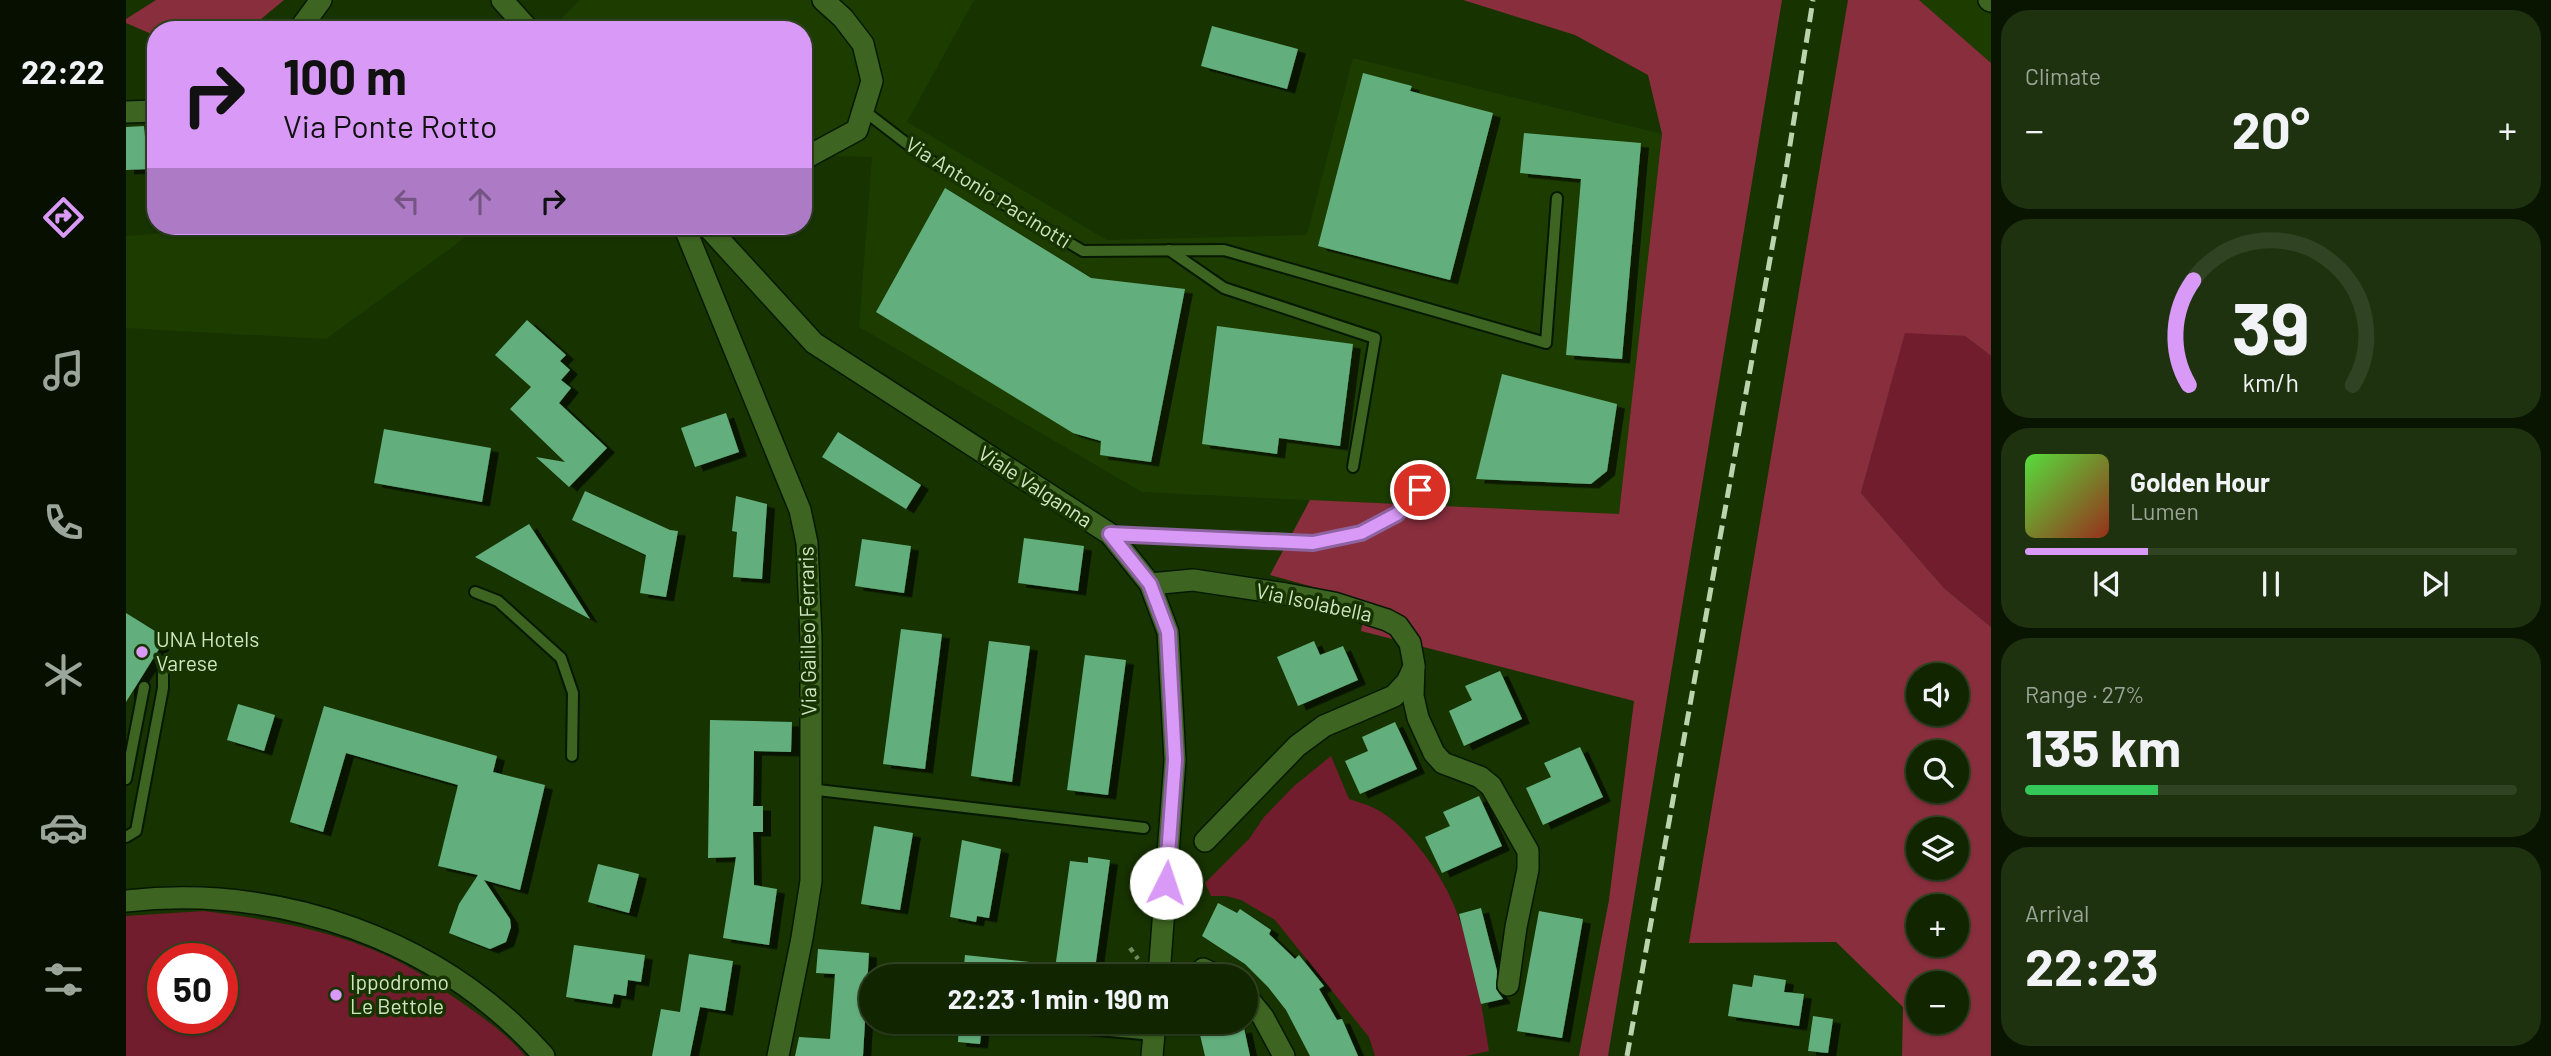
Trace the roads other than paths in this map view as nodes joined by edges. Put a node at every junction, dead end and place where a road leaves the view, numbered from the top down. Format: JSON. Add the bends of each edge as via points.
{"nodes":[{"id":1,"x":321,"y":0,"type":"edge"},
{"id":2,"x":502,"y":0,"type":"edge"},
{"id":3,"x":823,"y":0,"type":"edge"},
{"id":4,"x":306,"y":21,"type":"edge"},
{"id":5,"x":521,"y":21,"type":"edge"},
{"id":6,"x":863,"y":110,"type":"junction"},
{"id":7,"x":147,"y":111,"type":"edge"},
{"id":8,"x":126,"y":112,"type":"edge"},
{"id":9,"x":812,"y":154,"type":"edge"},
{"id":10,"x":1557,"y":198,"type":"dead end"},
{"id":11,"x":688,"y":235,"type":"edge"},
{"id":12,"x":715,"y":235,"type":"edge"},
{"id":13,"x":1170,"y":250,"type":"junction"},
{"id":14,"x":1353,"y":467,"type":"dead end"},
{"id":15,"x":1420,"y":490,"type":"dead end"},
{"id":16,"x":1110,"y":534,"type":"junction"},
{"id":17,"x":1150,"y":584,"type":"junction"},
{"id":18,"x":475,"y":592,"type":"dead end"},
{"id":19,"x":163,"y":662,"type":"dead end"},
{"id":20,"x":1415,"y":665,"type":"junction"},
{"id":21,"x":144,"y":687,"type":"dead end"},
{"id":22,"x":572,"y":757,"type":"dead end"},
{"id":23,"x":126,"y":779,"type":"edge"},
{"id":24,"x":809,"y":789,"type":"junction"},
{"id":25,"x":1144,"y":828,"type":"dead end"},
{"id":26,"x":126,"y":836,"type":"edge"},
{"id":27,"x":1205,"y":841,"type":"dead end"},
{"id":28,"x":126,"y":901,"type":"edge"},
{"id":29,"x":1160,"y":964,"type":"edge"},
{"id":30,"x":1508,"y":985,"type":"dead end"},
{"id":31,"x":1258,"y":1009,"type":"edge"},
{"id":32,"x":1121,"y":1034,"type":"edge"},
{"id":33,"x":1154,"y":1038,"type":"edge"},
{"id":34,"x":544,"y":1056,"type":"edge"},
{"id":35,"x":778,"y":1056,"type":"edge"},
{"id":36,"x":1284,"y":1056,"type":"edge"}],
"edges":[{"from":1,"to":4,"type":"street"},
{"from":2,"to":5,"type":"street"},
{"from":3,"to":6,"type":"street","via":[[863,44],[872,81]]},
{"from":6,"to":9,"type":"street","via":[[857,130]]},
{"from":6,"to":13,"type":"lane","name":"Via Antonio Pacinotti","via":[[923,156],[1083,251]]},
{"from":7,"to":8,"type":"street"},
{"from":10,"to":13,"type":"lane","name":"Via Antonio Pacinotti","via":[[1546,343],[1224,250]]},
{"from":11,"to":24,"type":"street","name":"Via Galileo Ferraris","via":[[800,510],[807,543],[811,638]]},
{"from":12,"to":16,"type":"street","name":"Viale Valganna","via":[[814,343]]},
{"from":13,"to":14,"type":"lane","via":[[1224,288],[1374,338]]},
{"from":15,"to":16,"type":"lane","via":[[1397,514],[1361,533],[1313,543]]},
{"from":16,"to":17,"type":"street","name":"Viale Valganna"},
{"from":17,"to":20,"type":"street","name":"Via Isolabella","via":[[1194,580],[1334,603],[1398,626],[1410,643]]},
{"from":17,"to":29,"type":"street","name":"Viale Valganna","via":[[1168,632],[1175,760]]},
{"from":18,"to":22,"type":"lane","via":[[498,601],[561,658],[573,693]]},
{"from":19,"to":26,"type":"lane","via":[[163,688],[136,831]]},
{"from":20,"to":27,"type":"street","via":[[1394,696],[1324,726],[1297,746]]},
{"from":20,"to":30,"type":"street","name":"Via Isolabella","via":[[1413,695],[1434,753],[1443,763],[1491,786],[1528,851]]},
{"from":21,"to":23,"type":"lane"},
{"from":24,"to":25,"type":"lane"},
{"from":24,"to":35,"type":"street","name":"Via Galileo Ferraris","via":[[811,881]]},
{"from":28,"to":34,"type":"street","via":[[208,898],[324,916],[433,965],[524,1033]]},
{"from":31,"to":36,"type":"street"},
{"from":32,"to":33,"type":"lane"}]}
